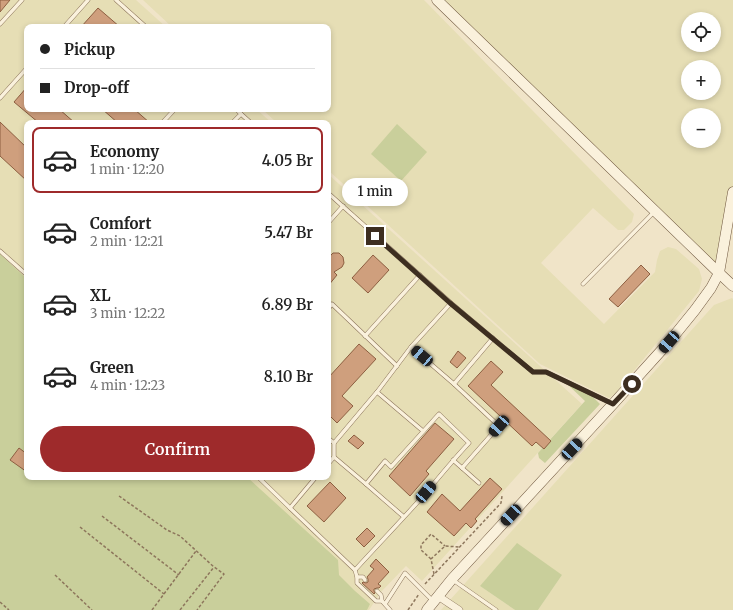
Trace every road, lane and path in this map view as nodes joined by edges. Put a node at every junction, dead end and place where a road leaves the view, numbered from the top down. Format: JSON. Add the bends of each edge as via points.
{"nodes":[{"id":1,"x":22,"y":0,"type":"edge"},
{"id":2,"x":88,"y":0,"type":"edge"},
{"id":3,"x":116,"y":0,"type":"edge"},
{"id":4,"x":437,"y":0,"type":"edge"},
{"id":5,"x":0,"y":24,"type":"edge"},
{"id":6,"x":67,"y":24,"type":"edge"},
{"id":7,"x":143,"y":24,"type":"edge"},
{"id":8,"x":24,"y":71,"type":"edge"},
{"id":9,"x":0,"y":98,"type":"edge"},
{"id":10,"x":172,"y":112,"type":"edge"},
{"id":11,"x":241,"y":114,"type":"joint"},
{"id":12,"x":165,"y":120,"type":"edge"},
{"id":13,"x":235,"y":120,"type":"edge"},
{"id":14,"x":248,"y":120,"type":"edge"},
{"id":15,"x":733,"y":192,"type":"edge"},
{"id":16,"x":331,"y":196,"type":"edge"},
{"id":17,"x":343,"y":206,"type":"junction"},
{"id":18,"x":654,"y":211,"type":"junction"},
{"id":19,"x":331,"y":219,"type":"edge"},
{"id":20,"x":0,"y":251,"type":"edge"},
{"id":21,"x":24,"y":271,"type":"edge"},
{"id":22,"x":719,"y":273,"type":"junction"},
{"id":23,"x":420,"y":275,"type":"junction"},
{"id":24,"x":583,"y":284,"type":"dead end"},
{"id":25,"x":733,"y":286,"type":"edge"},
{"id":26,"x":450,"y":303,"type":"junction"},
{"id":27,"x":331,"y":305,"type":"edge"},
{"id":28,"x":365,"y":336,"type":"junction"},
{"id":29,"x":493,"y":338,"type":"junction"},
{"id":30,"x":411,"y":347,"type":"junction"},
{"id":31,"x":397,"y":366,"type":"junction"},
{"id":32,"x":454,"y":384,"type":"junction"},
{"id":33,"x":377,"y":392,"type":"junction"},
{"id":34,"x":613,"y":404,"type":"junction"},
{"id":35,"x":423,"y":431,"type":"junction"},
{"id":36,"x":331,"y":440,"type":"edge"},
{"id":37,"x":334,"y":443,"type":"junction"},
{"id":38,"x":334,"y":457,"type":"junction"},
{"id":39,"x":331,"y":460,"type":"edge"},
{"id":40,"x":453,"y":460,"type":"junction"},
{"id":41,"x":462,"y":468,"type":"junction"},
{"id":42,"x":261,"y":480,"type":"edge"},
{"id":43,"x":313,"y":480,"type":"edge"},
{"id":44,"x":479,"y":483,"type":"dead end"},
{"id":45,"x":366,"y":484,"type":"junction"},
{"id":46,"x":119,"y":496,"type":"dead end"},
{"id":47,"x":502,"y":496,"type":"dead end"},
{"id":48,"x":290,"y":508,"type":"junction"},
{"id":49,"x":102,"y":516,"type":"dead end"},
{"id":50,"x":404,"y":517,"type":"junction"},
{"id":51,"x":80,"y":527,"type":"dead end"},
{"id":52,"x":445,"y":546,"type":"junction"},
{"id":53,"x":460,"y":547,"type":"junction"},
{"id":54,"x":196,"y":551,"type":"junction"},
{"id":55,"x":431,"y":559,"type":"junction"},
{"id":56,"x":214,"y":567,"type":"junction"},
{"id":57,"x":355,"y":570,"type":"junction"},
{"id":58,"x":55,"y":574,"type":"dead end"},
{"id":59,"x":434,"y":574,"type":"junction"},
{"id":60,"x":179,"y":575,"type":"junction"},
{"id":61,"x":357,"y":577,"type":"junction"},
{"id":62,"x":452,"y":579,"type":"junction"},
{"id":63,"x":365,"y":580,"type":"dead end"},
{"id":64,"x":423,"y":590,"type":"junction"},
{"id":65,"x":377,"y":591,"type":"dead end"},
{"id":66,"x":164,"y":594,"type":"junction"},
{"id":67,"x":436,"y":598,"type":"junction"},
{"id":68,"x":0,"y":602,"type":"edge"},
{"id":69,"x":383,"y":603,"type":"junction"},
{"id":70,"x":10,"y":610,"type":"edge"},
{"id":71,"x":92,"y":610,"type":"edge"},
{"id":72,"x":152,"y":610,"type":"edge"},
{"id":73,"x":180,"y":610,"type":"edge"},
{"id":74,"x":197,"y":610,"type":"edge"},
{"id":75,"x":390,"y":610,"type":"edge"},
{"id":76,"x":408,"y":610,"type":"edge"},
{"id":77,"x":427,"y":610,"type":"edge"},
{"id":78,"x":459,"y":610,"type":"edge"},
{"id":79,"x":496,"y":610,"type":"edge"}],
"edges":[{"from":1,"to":5,"type":"lane"},
{"from":2,"to":6,"type":"lane"},
{"from":3,"to":7,"type":"lane"},
{"from":4,"to":18,"type":"main road"},
{"from":8,"to":9,"type":"lane"},
{"from":10,"to":12,"type":"lane"},
{"from":11,"to":13,"type":"lane"},
{"from":11,"to":14,"type":"lane"},
{"from":15,"to":22,"type":"main road"},
{"from":16,"to":17,"type":"lane"},
{"from":17,"to":19,"type":"lane"},
{"from":17,"to":23,"type":"lane"},
{"from":18,"to":22,"type":"main road"},
{"from":18,"to":24,"type":"lane"},
{"from":20,"to":21,"type":"lane"},
{"from":22,"to":25,"type":"main road"},
{"from":22,"to":34,"type":"main road","via":[[711,288],[682,326]]},
{"from":23,"to":26,"type":"lane"},
{"from":23,"to":28,"type":"lane"},
{"from":26,"to":29,"type":"lane"},
{"from":26,"to":30,"type":"lane"},
{"from":27,"to":28,"type":"lane"},
{"from":28,"to":31,"type":"lane"},
{"from":29,"to":32,"type":"lane"},
{"from":29,"to":34,"type":"lane","via":[[533,372],[546,372]]},
{"from":30,"to":31,"type":"lane"},
{"from":30,"to":32,"type":"lane"},
{"from":31,"to":33,"type":"lane"},
{"from":32,"to":41,"type":"lane","via":[[499,426]]},
{"from":33,"to":35,"type":"lane"},
{"from":33,"to":37,"type":"lane"},
{"from":34,"to":62,"type":"main road"},
{"from":35,"to":40,"type":"lane","via":[[439,414],[459,433],[469,443]]},
{"from":35,"to":45,"type":"lane","via":[[391,467],[385,462]]},
{"from":36,"to":37,"type":"lane"},
{"from":37,"to":38,"type":"lane"},
{"from":38,"to":39,"type":"lane"},
{"from":38,"to":45,"type":"lane"},
{"from":40,"to":41,"type":"lane"},
{"from":40,"to":50,"type":"lane"},
{"from":41,"to":44,"type":"lane"},
{"from":42,"to":48,"type":"lane"},
{"from":43,"to":48,"type":"lane"},
{"from":45,"to":50,"type":"lane"},
{"from":46,"to":54,"type":"path","via":[[167,530],[180,536]]},
{"from":47,"to":53,"type":"path","via":[[501,503]]},
{"from":48,"to":57,"type":"lane"},
{"from":49,"to":60,"type":"path"},
{"from":50,"to":57,"type":"lane"},
{"from":51,"to":66,"type":"path"},
{"from":52,"to":53,"type":"path"},
{"from":52,"to":55,"type":"path"},
{"from":52,"to":55,"type":"path","via":[[431,534],[421,545],[421,550]]},
{"from":53,"to":59,"type":"path"},
{"from":54,"to":56,"type":"path"},
{"from":54,"to":60,"type":"path"},
{"from":55,"to":59,"type":"path"},
{"from":56,"to":73,"type":"path"},
{"from":56,"to":74,"type":"path","via":[[224,574]]},
{"from":57,"to":61,"type":"lane"},
{"from":58,"to":71,"type":"path"},
{"from":59,"to":64,"type":"path"},
{"from":60,"to":66,"type":"path"},
{"from":61,"to":63,"type":"lane"},
{"from":61,"to":69,"type":"lane","via":[[357,583],[376,602]]},
{"from":62,"to":67,"type":"main road"},
{"from":62,"to":79,"type":"lane"},
{"from":64,"to":67,"type":"lane"},
{"from":64,"to":69,"type":"lane","via":[[405,573]]},
{"from":64,"to":76,"type":"path"},
{"from":65,"to":69,"type":"lane"},
{"from":66,"to":72,"type":"path"},
{"from":67,"to":77,"type":"main road"},
{"from":67,"to":78,"type":"street"},
{"from":68,"to":70,"type":"path"},
{"from":69,"to":75,"type":"lane"}]}
